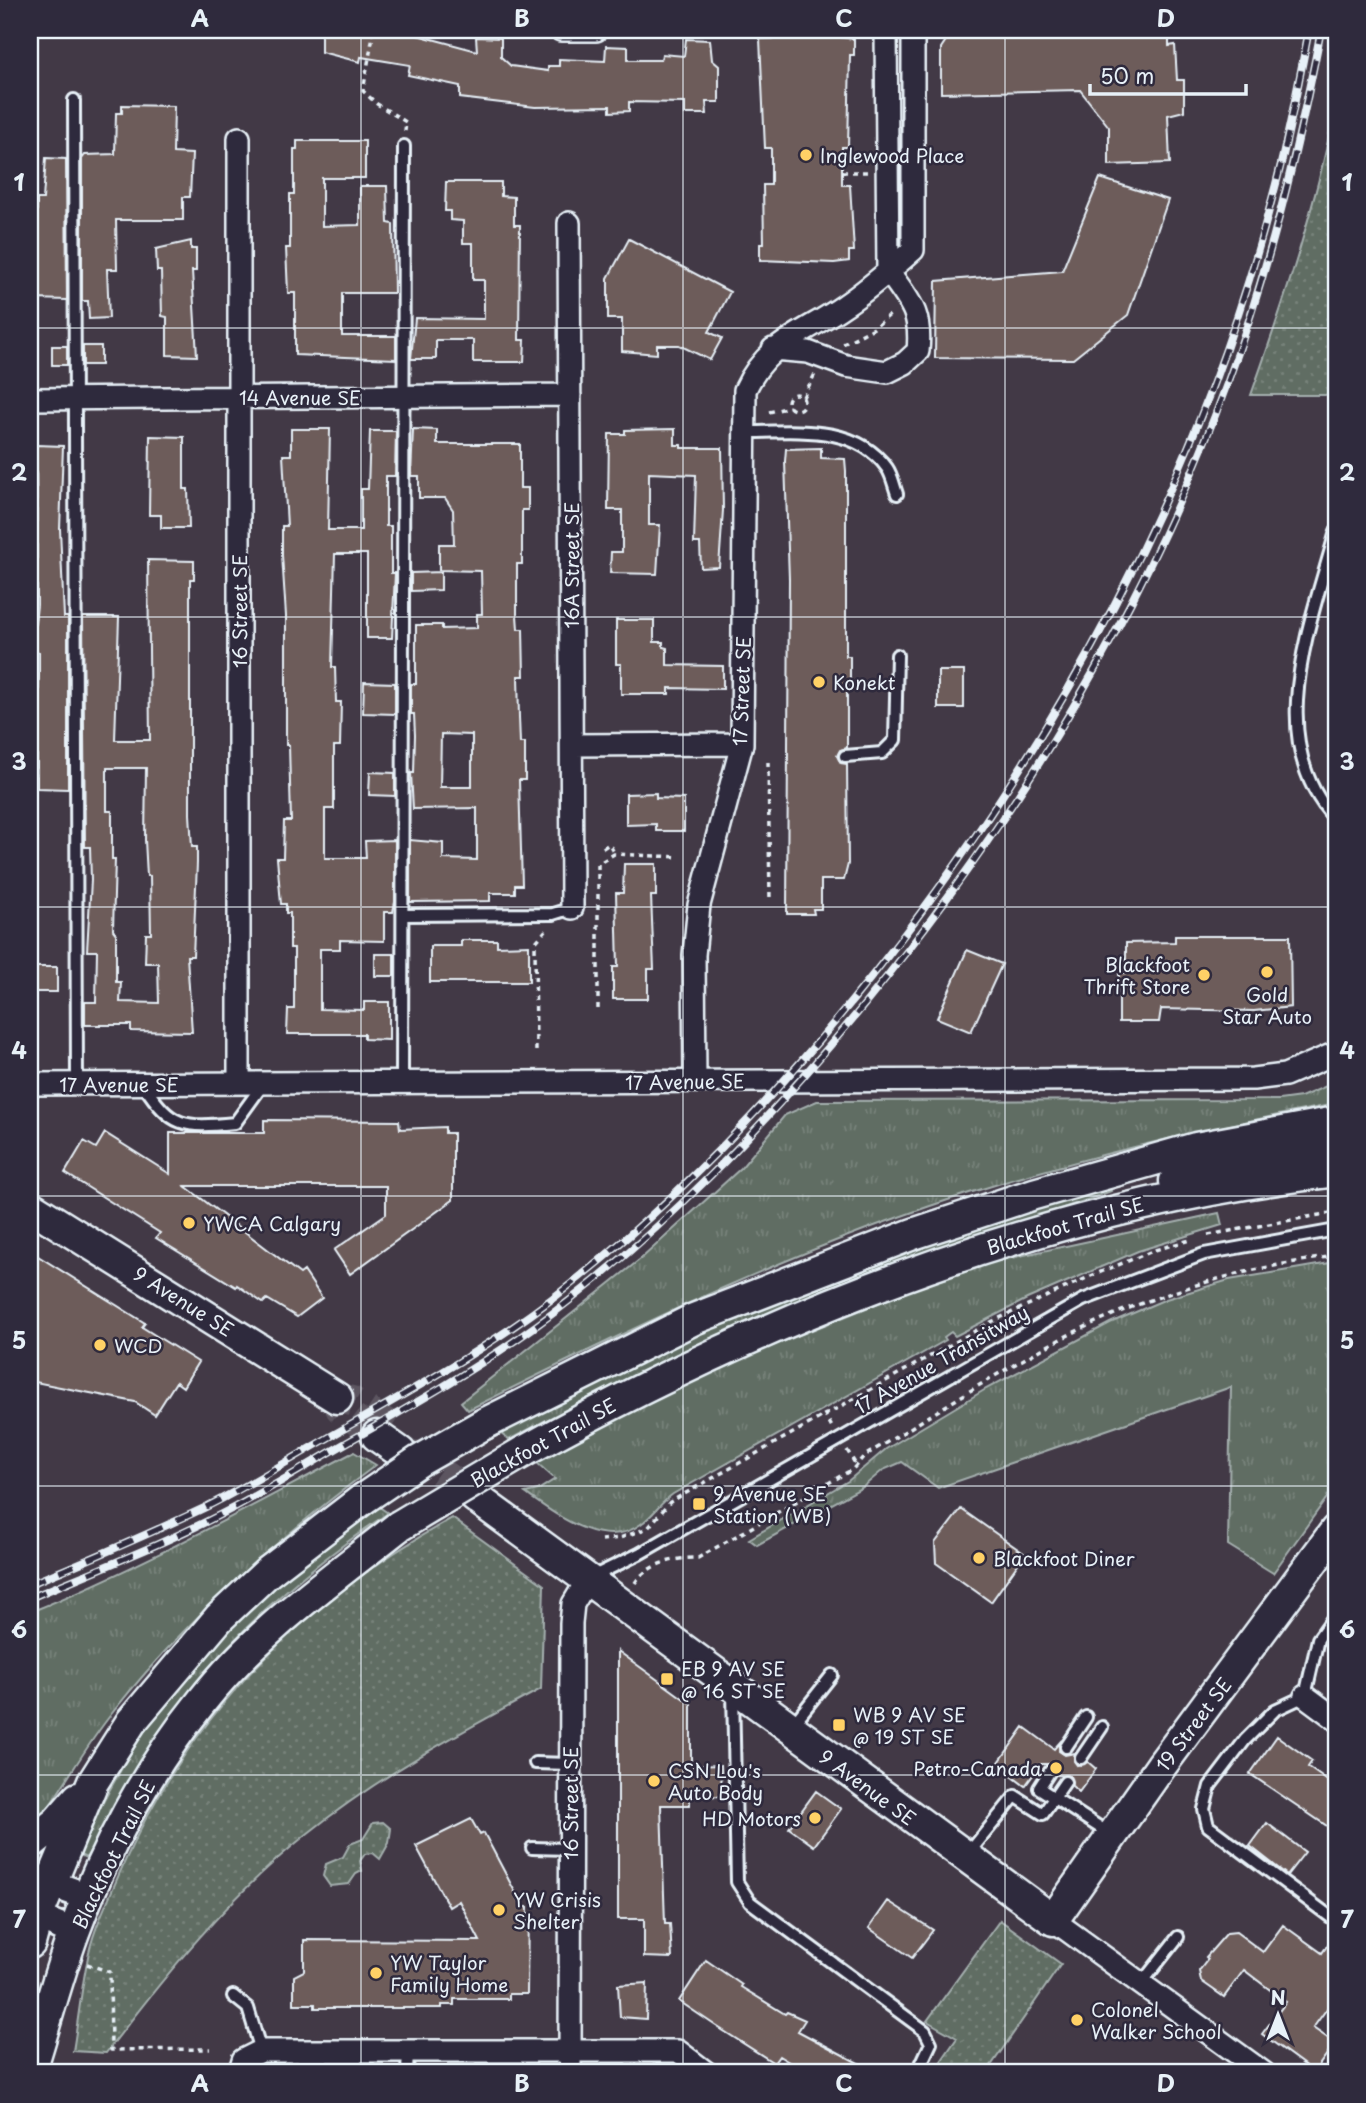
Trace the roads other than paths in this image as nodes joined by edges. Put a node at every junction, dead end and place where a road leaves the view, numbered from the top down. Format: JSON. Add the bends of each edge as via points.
{"nodes":[{"id":1,"x":561,"y":30,"type":"edge"},
{"id":2,"x":596,"y":30,"type":"edge"},
{"id":3,"x":886,"y":30,"type":"edge"},
{"id":4,"x":913,"y":30,"type":"edge"},
{"id":5,"x":74,"y":100,"type":"dead end"},
{"id":6,"x":239,"y":138,"type":"dead end"},
{"id":7,"x":404,"y":146,"type":"road end"},
{"id":8,"x":569,"y":223,"type":"dead end"},
{"id":9,"x":888,"y":271,"type":"junction"},
{"id":10,"x":773,"y":349,"type":"junction"},
{"id":11,"x":570,"y":395,"type":"junction"},
{"id":12,"x":405,"y":396,"type":"junction"},
{"id":13,"x":239,"y":397,"type":"junction"},
{"id":14,"x":76,"y":398,"type":"junction"},
{"id":15,"x":30,"y":399,"type":"edge"},
{"id":16,"x":744,"y":432,"type":"junction"},
{"id":17,"x":897,"y":494,"type":"dead end"},
{"id":18,"x":1336,"y":531,"type":"edge"},
{"id":19,"x":897,"y":655,"type":"dead end"},
{"id":20,"x":742,"y":744,"type":"junction"},
{"id":21,"x":572,"y":745,"type":"junction"},
{"id":22,"x":845,"y":756,"type":"dead end"},
{"id":23,"x":1336,"y":820,"type":"edge"},
{"id":24,"x":572,"y":908,"type":"joint"},
{"id":25,"x":403,"y":915,"type":"junction"},
{"id":26,"x":1336,"y":1053,"type":"edge"},
{"id":27,"x":695,"y":1080,"type":"junction"},
{"id":28,"x":239,"y":1083,"type":"junction"},
{"id":29,"x":264,"y":1083,"type":"junction"},
{"id":30,"x":402,"y":1083,"type":"junction"},
{"id":31,"x":30,"y":1084,"type":"edge"},
{"id":32,"x":77,"y":1084,"type":"junction"},
{"id":33,"x":143,"y":1084,"type":"junction"},
{"id":34,"x":1336,"y":1122,"type":"edge"},
{"id":35,"x":1336,"y":1145,"type":"edge"},
{"id":36,"x":1336,"y":1171,"type":"edge"},
{"id":37,"x":30,"y":1206,"type":"edge"},
{"id":38,"x":1057,"y":1225,"type":"junction"},
{"id":39,"x":1336,"y":1230,"type":"edge"},
{"id":40,"x":337,"y":1398,"type":"dead end"},
{"id":41,"x":475,"y":1497,"type":"tunnel mouth"},
{"id":42,"x":1336,"y":1530,"type":"edge"},
{"id":43,"x":588,"y":1579,"type":"junction"},
{"id":44,"x":1336,"y":1614,"type":"edge"},
{"id":45,"x":832,"y":1675,"type":"dead end"},
{"id":46,"x":733,"y":1688,"type":"junction"},
{"id":47,"x":1305,"y":1696,"type":"junction"},
{"id":48,"x":1086,"y":1717,"type":"dead end"},
{"id":49,"x":1336,"y":1719,"type":"edge"},
{"id":50,"x":1102,"y":1727,"type":"dead end"},
{"id":51,"x":789,"y":1729,"type":"junction"},
{"id":52,"x":1066,"y":1747,"type":"dead end"},
{"id":53,"x":1081,"y":1758,"type":"dead end"},
{"id":54,"x":535,"y":1763,"type":"dead end"},
{"id":55,"x":570,"y":1764,"type":"junction"},
{"id":56,"x":1050,"y":1771,"type":"dead end"},
{"id":57,"x":93,"y":1782,"type":"junction"},
{"id":58,"x":1065,"y":1782,"type":"dead end"},
{"id":59,"x":1054,"y":1798,"type":"junction"},
{"id":60,"x":1112,"y":1835,"type":"junction"},
{"id":61,"x":30,"y":1844,"type":"edge"},
{"id":62,"x":532,"y":1848,"type":"dead end"},
{"id":63,"x":570,"y":1849,"type":"junction"},
{"id":64,"x":966,"y":1857,"type":"junction"},
{"id":65,"x":40,"y":1880,"type":"edge"},
{"id":66,"x":88,"y":1897,"type":"junction"},
{"id":67,"x":1053,"y":1920,"type":"junction"},
{"id":68,"x":1336,"y":1922,"type":"edge"},
{"id":69,"x":32,"y":1925,"type":"edge"},
{"id":70,"x":74,"y":1932,"type":"junction"},
{"id":71,"x":1178,"y":1937,"type":"dead end"},
{"id":72,"x":1141,"y":1984,"type":"junction"},
{"id":73,"x":233,"y":1996,"type":"dead end"},
{"id":74,"x":570,"y":2050,"type":"junction"},
{"id":75,"x":408,"y":2051,"type":"junction"},
{"id":76,"x":248,"y":2061,"type":"edge"},
{"id":77,"x":30,"y":2073,"type":"edge"},
{"id":78,"x":407,"y":2073,"type":"edge"},
{"id":79,"x":570,"y":2073,"type":"edge"},
{"id":80,"x":707,"y":2073,"type":"edge"},
{"id":81,"x":917,"y":2073,"type":"edge"},
{"id":82,"x":1264,"y":2073,"type":"edge"}],
"edges":[{"from":1,"to":2,"type":"street"},
{"from":3,"to":9,"type":"street"},
{"from":4,"to":9,"type":"street","name":"17 Street SE","via":[[913,250]]},
{"from":5,"to":14,"type":"lane"},
{"from":6,"to":13,"type":"street","name":"16 Street SE"},
{"from":7,"to":12,"type":"lane"},
{"from":8,"to":11,"type":"street","name":"16A Street SE"},
{"from":9,"to":10,"type":"street","name":"17 Street SE","via":[[846,305]]},
{"from":9,"to":10,"type":"street","via":[[921,325],[918,351],[905,363],[887,372],[846,366],[808,352]]},
{"from":10,"to":16,"type":"street","name":"17 Street SE","via":[[755,367],[745,390]]},
{"from":11,"to":12,"type":"street","name":"14 Avenue SE"},
{"from":11,"to":21,"type":"street","name":"16A Street SE"},
{"from":12,"to":13,"type":"street","name":"14 Avenue SE"},
{"from":12,"to":25,"type":"lane"},
{"from":13,"to":14,"type":"street","name":"14 Avenue SE"},
{"from":13,"to":28,"type":"street","name":"16 Street SE"},
{"from":14,"to":15,"type":"street","name":"14 Avenue SE"},
{"from":14,"to":32,"type":"lane"},
{"from":16,"to":17,"type":"lane","via":[[837,433],[866,449],[887,469]]},
{"from":16,"to":20,"type":"street","name":"17 Street SE"},
{"from":18,"to":23,"type":"lane","via":[[1305,648],[1296,723],[1309,778]]},
{"from":19,"to":22,"type":"lane","via":[[895,740],[882,753]]},
{"from":20,"to":21,"type":"street"},
{"from":20,"to":27,"type":"street","name":"17 Street SE","via":[[699,905],[694,955]]},
{"from":21,"to":24,"type":"street","name":"16A Street SE"},
{"from":24,"to":25,"type":"lane","via":[[553,914]]},
{"from":25,"to":30,"type":"lane"},
{"from":26,"to":27,"type":"street","name":"17 Avenue SE","via":[[1285,1075],[1253,1079]]},
{"from":27,"to":30,"type":"street","name":"17 Avenue SE"},
{"from":28,"to":29,"type":"street","name":"17 Avenue SE"},
{"from":28,"to":33,"type":"street","name":"17 Avenue SE"},
{"from":29,"to":30,"type":"street","name":"17 Avenue SE"},
{"from":29,"to":33,"type":"lane","via":[[236,1123],[216,1125],[177,1123],[161,1111]]},
{"from":31,"to":32,"type":"street","name":"17 Avenue SE"},
{"from":32,"to":33,"type":"street","name":"17 Avenue SE"},
{"from":34,"to":57,"type":"main road","name":"Blackfoot Trail SE","bridge":true,"via":[[1196,1148],[914,1234],[694,1320],[484,1424],[363,1499],[268,1572],[219,1618],[131,1722]]},
{"from":35,"to":38,"type":"main road","via":[[1201,1171]]},
{"from":36,"to":38,"type":"main road","name":"Blackfoot Trail SE","via":[[1160,1199]]},
{"from":37,"to":40,"type":"main road","name":"9 Avenue SE"},
{"from":38,"to":66,"type":"main road","name":"Blackfoot Trail SE","bridge":true,"via":[[997,1242],[764,1331],[622,1397],[399,1526],[281,1621],[202,1700],[130,1811]]},
{"from":39,"to":43,"type":"lane","name":"17 Avenue Transitway","via":[[1204,1254],[1083,1300]]},
{"from":41,"to":43,"type":"main road","name":"9 Avenue SE"},
{"from":42,"to":60,"type":"main road","name":"19 Street SE"},
{"from":43,"to":46,"type":"main road","name":"9 Avenue SE"},
{"from":43,"to":55,"type":"street","name":"16 Street SE","via":[[573,1604]]},
{"from":44,"to":47,"type":"lane","via":[[1318,1639]]},
{"from":45,"to":51,"type":"lane"},
{"from":46,"to":51,"type":"main road","name":"9 Avenue SE"},
{"from":46,"to":81,"type":"lane","via":[[737,1882],[750,1902],[925,2031],[931,2043]]},
{"from":47,"to":49,"type":"street"},
{"from":47,"to":68,"type":"lane","via":[[1275,1710],[1245,1741],[1210,1786],[1204,1810],[1208,1826]]},
{"from":48,"to":52,"type":"lane"},
{"from":50,"to":53,"type":"lane"},
{"from":51,"to":64,"type":"main road","name":"9 Avenue SE"},
{"from":54,"to":55,"type":"lane"},
{"from":55,"to":63,"type":"street","name":"16 Street SE"},
{"from":56,"to":59,"type":"lane","via":[[1039,1788]]},
{"from":57,"to":61,"type":"main road"},
{"from":57,"to":65,"type":"main road","name":"Blackfoot Trail SE"},
{"from":58,"to":59,"type":"lane"},
{"from":59,"to":60,"type":"lane"},
{"from":59,"to":64,"type":"lane","via":[[1043,1814],[1015,1796]]},
{"from":60,"to":67,"type":"main road","name":"19 Street SE"},
{"from":62,"to":63,"type":"lane"},
{"from":63,"to":74,"type":"street","name":"16 Street SE"},
{"from":64,"to":67,"type":"main road","name":"9 Avenue SE"},
{"from":65,"to":66,"type":"street"},
{"from":65,"to":69,"type":"main road","name":"Blackfoot Trail SE"},
{"from":66,"to":70,"type":"main road","name":"Blackfoot Trail SE"},
{"from":67,"to":72,"type":"street","name":"9 Avenue SE"},
{"from":69,"to":70,"type":"street"},
{"from":70,"to":77,"type":"main road","name":"Blackfoot Trail SE"},
{"from":71,"to":72,"type":"lane"},
{"from":72,"to":82,"type":"street","name":"9 Avenue SE"},
{"from":73,"to":76,"type":"lane","via":[[248,2008]]},
{"from":74,"to":75,"type":"street"},
{"from":74,"to":79,"type":"street","name":"16 Street SE"},
{"from":74,"to":80,"type":"street","via":[[678,2051]]},
{"from":75,"to":76,"type":"street"},
{"from":75,"to":78,"type":"lane"}]}
